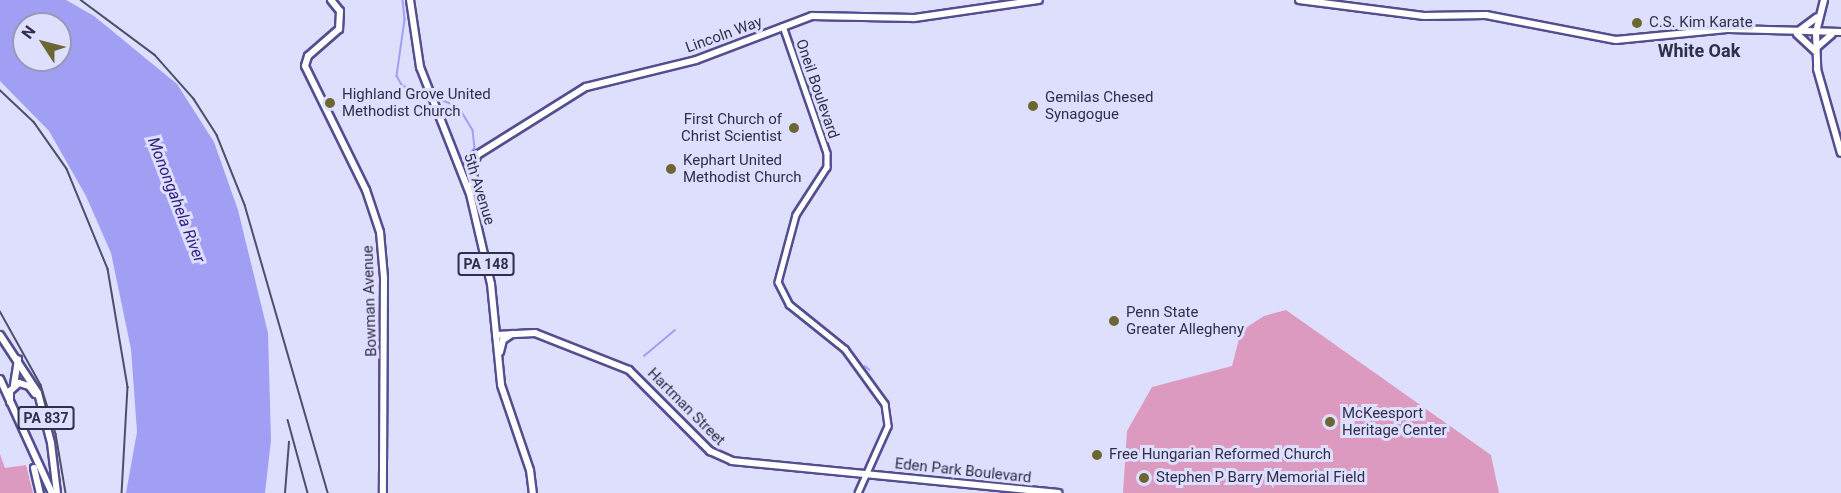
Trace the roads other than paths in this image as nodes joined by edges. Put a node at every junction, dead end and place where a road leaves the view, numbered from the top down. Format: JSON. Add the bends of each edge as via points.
{"nodes":[{"id":1,"x":331,"y":0,"type":"edge"},
{"id":2,"x":410,"y":0,"type":"edge"},
{"id":3,"x":1039,"y":0,"type":"edge"},
{"id":4,"x":1299,"y":0,"type":"edge"},
{"id":5,"x":1824,"y":0,"type":"edge"},
{"id":6,"x":1821,"y":10,"type":"junction"},
{"id":7,"x":783,"y":26,"type":"junction"},
{"id":8,"x":1793,"y":33,"type":"junction"},
{"id":9,"x":1816,"y":33,"type":"junction"},
{"id":10,"x":1837,"y":33,"type":"edge"},
{"id":11,"x":1816,"y":50,"type":"junction"},
{"id":12,"x":1841,"y":153,"type":"edge"},
{"id":13,"x":470,"y":194,"type":"junction"},
{"id":14,"x":515,"y":333,"type":"junction"},
{"id":15,"x":0,"y":335,"type":"edge"},
{"id":16,"x":496,"y":335,"type":"junction"},
{"id":17,"x":14,"y":351,"type":"junction"},
{"id":18,"x":499,"y":358,"type":"junction"},
{"id":19,"x":0,"y":379,"type":"edge"},
{"id":20,"x":14,"y":385,"type":"junction"},
{"id":21,"x":0,"y":388,"type":"edge"},
{"id":22,"x":10,"y":402,"type":"junction"},
{"id":23,"x":34,"y":468,"type":"junction"},
{"id":24,"x":866,"y":473,"type":"junction"},
{"id":25,"x":40,"y":493,"type":"edge"},
{"id":26,"x":53,"y":493,"type":"edge"},
{"id":27,"x":383,"y":493,"type":"edge"},
{"id":28,"x":533,"y":493,"type":"edge"},
{"id":29,"x":858,"y":493,"type":"edge"},
{"id":30,"x":1058,"y":493,"type":"edge"}],
"edges":[{"from":1,"to":27,"type":"main road","name":"Bowman Avenue","via":[[341,14],[338,32],[308,56],[305,66],[366,190],[380,232],[384,278]]},
{"from":2,"to":13,"type":"main road","name":"5th Avenue","number":"PA 148","via":[[420,67]]},
{"from":3,"to":7,"type":"main road","name":"Lincoln Way","via":[[914,18],[812,16]]},
{"from":4,"to":8,"type":"main road","via":[[1424,16],[1486,15],[1616,40],[1725,30]]},
{"from":5,"to":6,"type":"main road"},
{"from":6,"to":8,"type":"main road","via":[[1808,27]]},
{"from":6,"to":9,"type":"main road"},
{"from":7,"to":13,"type":"main road","name":"Lincoln Way","via":[[696,60],[573,92],[477,155]]},
{"from":7,"to":24,"type":"street","name":"Oneil Boulevard","via":[[827,153],[827,167],[796,215],[778,282],[789,304],[845,350],[885,404],[888,426]]},
{"from":8,"to":9,"type":"main road"},
{"from":8,"to":11,"type":"main road"},
{"from":9,"to":10,"type":"main road"},
{"from":9,"to":11,"type":"main road"},
{"from":10,"to":11,"type":"main road"},
{"from":11,"to":12,"type":"main road","via":[[1822,94]]},
{"from":13,"to":16,"type":"main road","name":"5th Avenue","number":"PA 148","via":[[490,284]]},
{"from":14,"to":16,"type":"main road","name":"Hartman Street"},
{"from":14,"to":18,"type":"main road","via":[[503,340]]},
{"from":14,"to":24,"type":"main road","name":"Hartman Street","via":[[535,333],[636,374],[716,456],[738,462]]},
{"from":15,"to":17,"type":"main road","number":"PA 837"},
{"from":16,"to":18,"type":"main road","name":"5th Avenue","number":"PA 148"},
{"from":17,"to":20,"type":"main road","via":[[19,367]]},
{"from":17,"to":26,"type":"main road","number":"PA 837","via":[[46,416]]},
{"from":18,"to":28,"type":"main road","name":"5th Avenue","number":"PA 148","via":[[501,385],[530,470]]},
{"from":19,"to":22,"type":"main road"},
{"from":20,"to":22,"type":"main road"},
{"from":20,"to":26,"type":"main road","via":[[25,383],[36,397]]},
{"from":21,"to":23,"type":"main road","number":"PA 837"},
{"from":22,"to":26,"type":"main road"},
{"from":23,"to":25,"type":"main road","number":"PA 837"},
{"from":23,"to":26,"type":"main road"},
{"from":24,"to":29,"type":"street","name":"Oneil Boulevard"},
{"from":24,"to":30,"type":"main road","name":"Eden Park Boulevard"}]}
